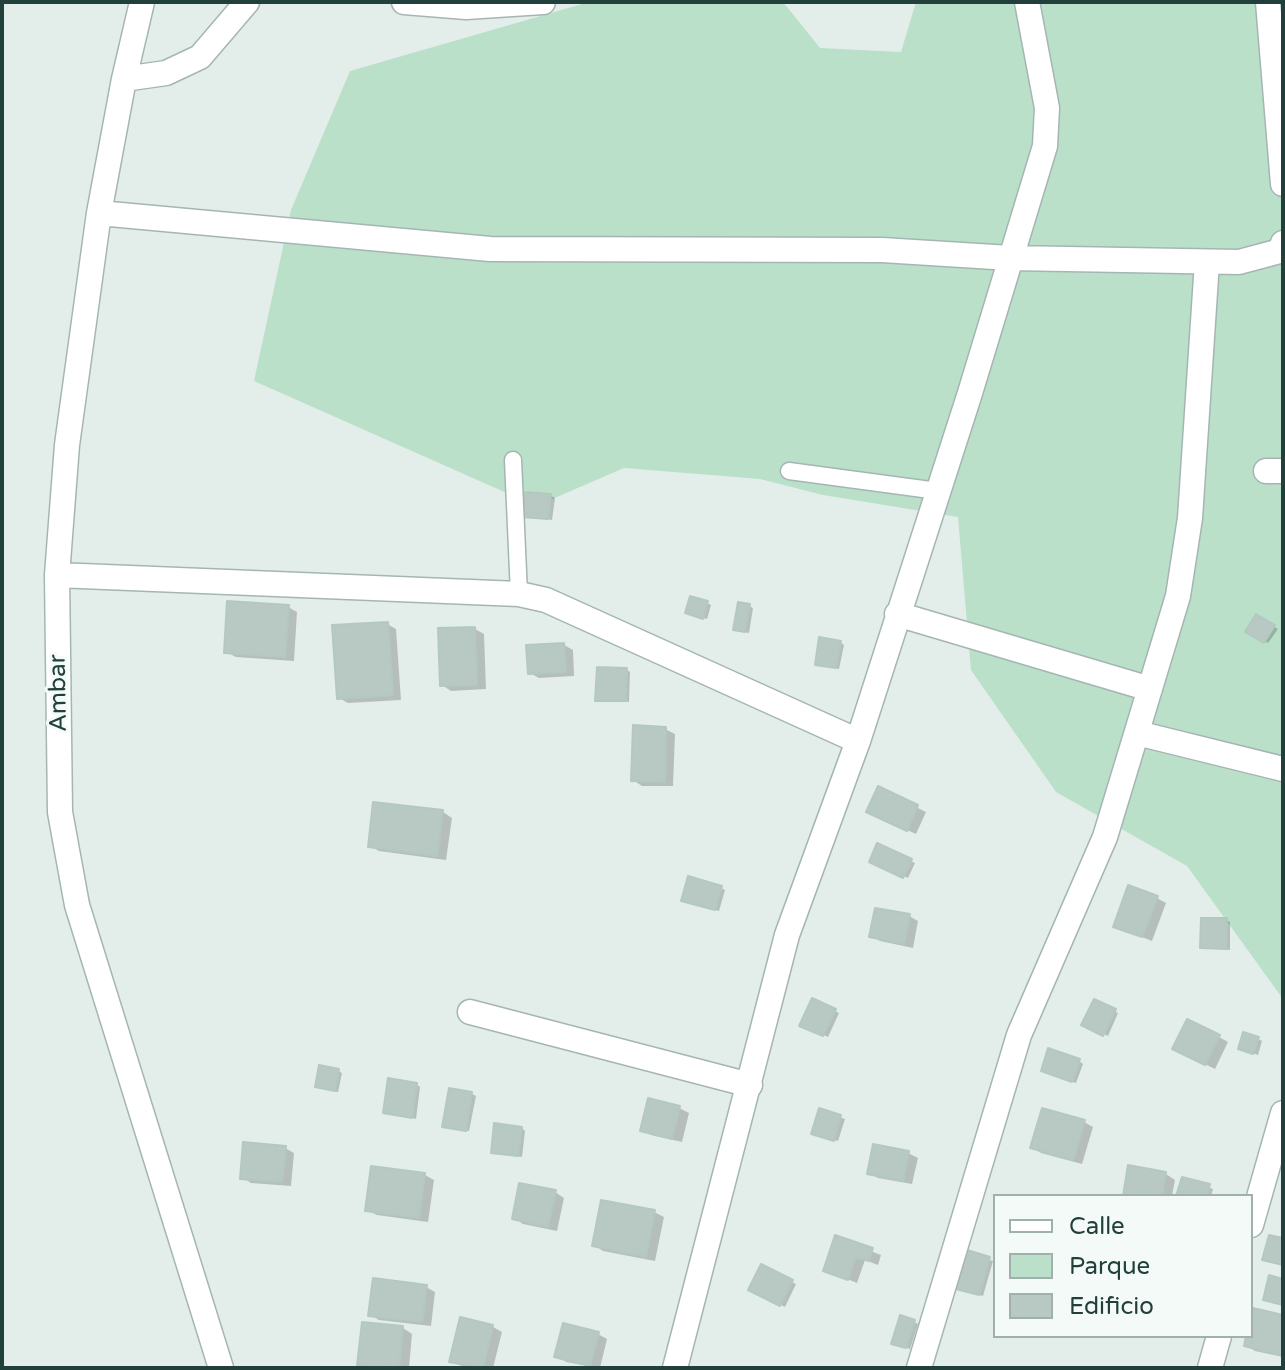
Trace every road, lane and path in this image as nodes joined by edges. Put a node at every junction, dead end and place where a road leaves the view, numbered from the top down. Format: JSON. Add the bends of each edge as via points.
{"nodes":[{"id":1,"x":142,"y":2,"type":"edge"},
{"id":2,"x":247,"y":2,"type":"edge"},
{"id":3,"x":404,"y":2,"type":"edge"},
{"id":4,"x":543,"y":2,"type":"edge"},
{"id":5,"x":1027,"y":2,"type":"edge"},
{"id":6,"x":1268,"y":2,"type":"edge"},
{"id":7,"x":124,"y":79,"type":"junction"},
{"id":8,"x":1283,"y":184,"type":"edge"},
{"id":9,"x":99,"y":213,"type":"junction"},
{"id":10,"x":1283,"y":243,"type":"edge"},
{"id":11,"x":1010,"y":258,"type":"junction"},
{"id":12,"x":1207,"y":262,"type":"junction"},
{"id":13,"x":513,"y":460,"type":"dead end"},
{"id":14,"x":789,"y":471,"type":"dead end"},
{"id":15,"x":938,"y":491,"type":"junction"},
{"id":16,"x":57,"y":575,"type":"junction"},
{"id":17,"x":519,"y":594,"type":"junction"},
{"id":18,"x":897,"y":614,"type":"junction"},
{"id":19,"x":1150,"y":689,"type":"junction"},
{"id":20,"x":1137,"y":733,"type":"junction"},
{"id":21,"x":858,"y":741,"type":"junction"},
{"id":22,"x":1283,"y":769,"type":"edge"},
{"id":23,"x":470,"y":1012,"type":"dead end"},
{"id":24,"x":750,"y":1085,"type":"junction"},
{"id":25,"x":1283,"y":1113,"type":"edge"},
{"id":26,"x":1253,"y":1218,"type":"edge"},
{"id":27,"x":1218,"y":1338,"type":"edge"},
{"id":28,"x":221,"y":1368,"type":"edge"},
{"id":29,"x":675,"y":1368,"type":"edge"},
{"id":30,"x":919,"y":1368,"type":"edge"},
{"id":31,"x":1210,"y":1368,"type":"edge"}],
"edges":[{"from":1,"to":7,"type":"street","name":"Ambar"},
{"from":2,"to":7,"type":"street","via":[[200,57],[166,73]]},
{"from":3,"to":4,"type":"street","via":[[466,7]]},
{"from":5,"to":11,"type":"street","via":[[1047,108],[1045,146]]},
{"from":6,"to":8,"type":"street"},
{"from":7,"to":9,"type":"street","name":"Ambar"},
{"from":9,"to":11,"type":"street","via":[[490,249],[882,250]]},
{"from":9,"to":16,"type":"street","name":"Ambar","via":[[67,445]]},
{"from":10,"to":12,"type":"street","via":[[1280,251],[1239,262]]},
{"from":11,"to":12,"type":"street"},
{"from":11,"to":15,"type":"street"},
{"from":12,"to":19,"type":"street","via":[[1190,518],[1178,596]]},
{"from":13,"to":17,"type":"lane"},
{"from":14,"to":15,"type":"lane"},
{"from":15,"to":18,"type":"street"},
{"from":16,"to":17,"type":"street"},
{"from":16,"to":28,"type":"street","name":"Ambar","via":[[60,812],[77,905]]},
{"from":17,"to":21,"type":"street","via":[[546,600]]},
{"from":18,"to":19,"type":"street"},
{"from":18,"to":21,"type":"street"},
{"from":19,"to":20,"type":"street"},
{"from":20,"to":22,"type":"street"},
{"from":20,"to":30,"type":"street","via":[[1105,837],[1019,1035]]},
{"from":21,"to":24,"type":"street","via":[[787,935]]},
{"from":23,"to":24,"type":"street"},
{"from":24,"to":29,"type":"street"},
{"from":25,"to":26,"type":"street"},
{"from":27,"to":31,"type":"street"}]}
